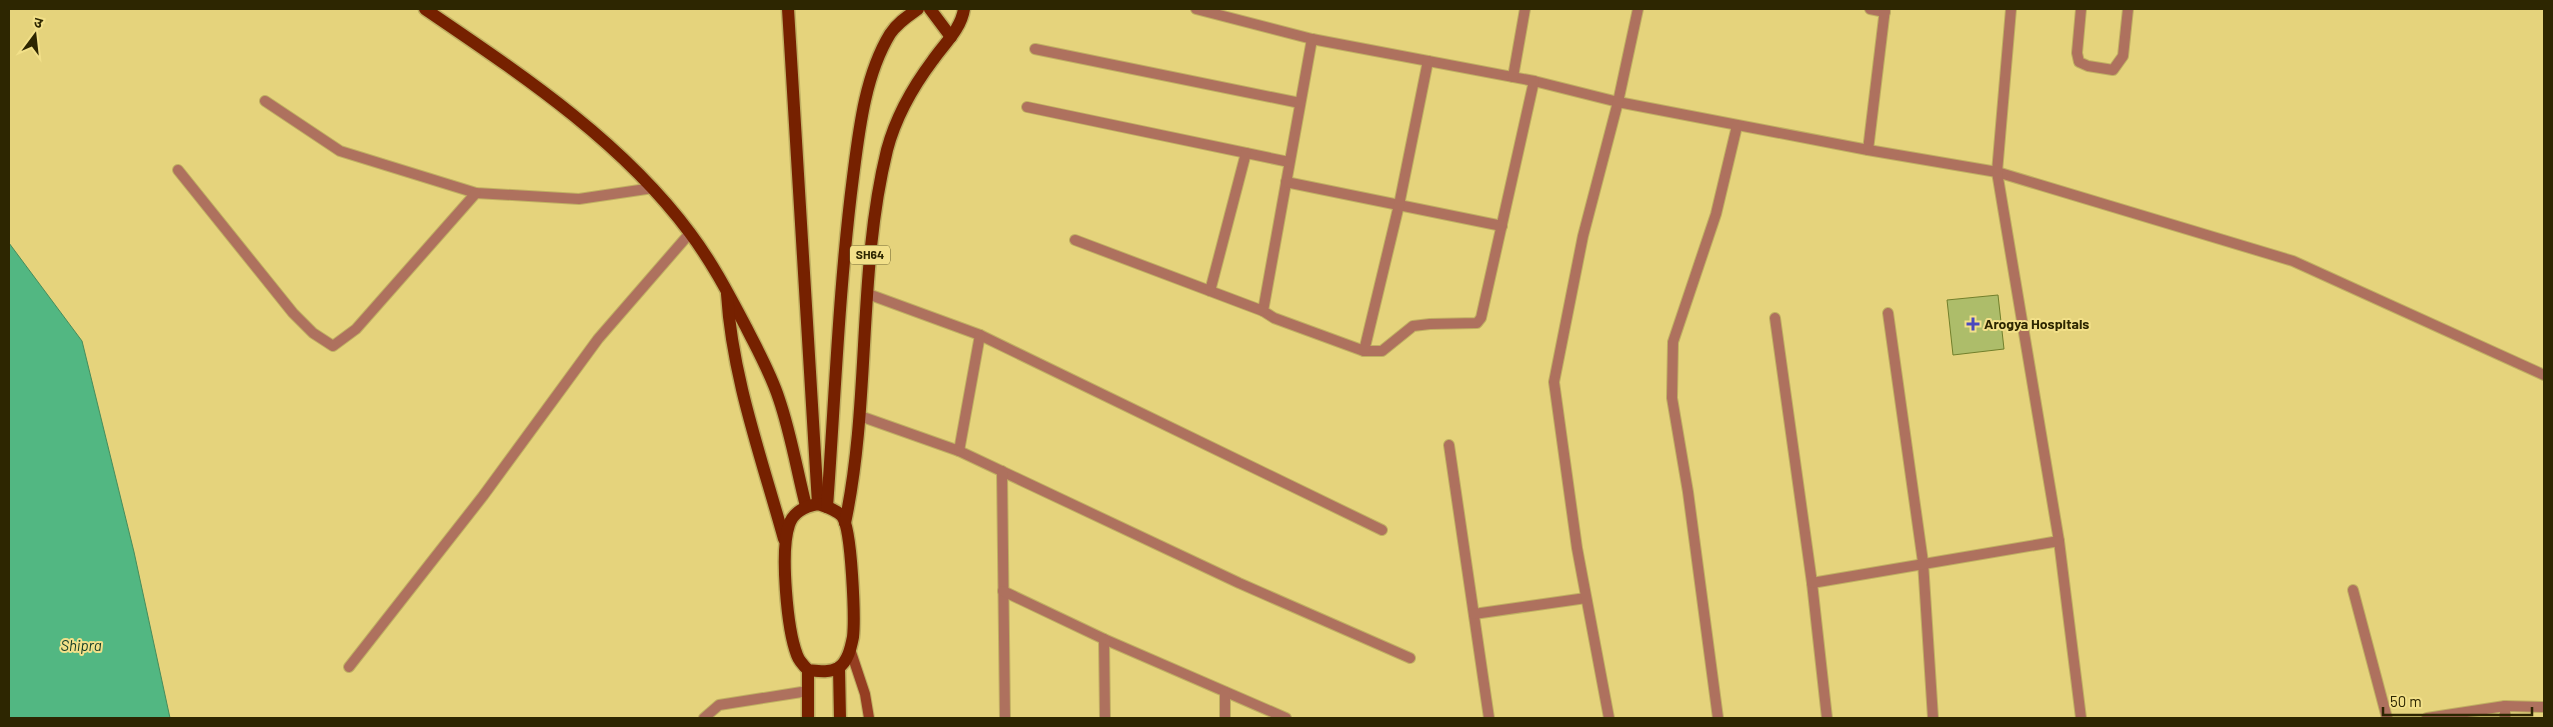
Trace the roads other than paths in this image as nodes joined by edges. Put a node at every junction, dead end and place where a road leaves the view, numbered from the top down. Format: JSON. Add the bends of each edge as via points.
{"nodes":[{"id":1,"x":425,"y":9,"type":"edge"},
{"id":2,"x":788,"y":9,"type":"edge"},
{"id":3,"x":918,"y":9,"type":"edge"},
{"id":4,"x":930,"y":9,"type":"edge"},
{"id":5,"x":964,"y":9,"type":"edge"},
{"id":6,"x":1196,"y":9,"type":"edge"},
{"id":7,"x":1525,"y":9,"type":"edge"},
{"id":8,"x":1638,"y":9,"type":"edge"},
{"id":9,"x":1870,"y":9,"type":"edge"},
{"id":10,"x":2011,"y":9,"type":"edge"},
{"id":11,"x":2081,"y":9,"type":"edge"},
{"id":12,"x":2128,"y":9,"type":"edge"},
{"id":13,"x":1885,"y":10,"type":"edge"},
{"id":14,"x":951,"y":37,"type":"junction"},
{"id":15,"x":1312,"y":39,"type":"junction"},
{"id":16,"x":1035,"y":49,"type":"dead end"},
{"id":17,"x":1428,"y":61,"type":"junction"},
{"id":18,"x":1512,"y":77,"type":"junction"},
{"id":19,"x":1534,"y":82,"type":"junction"},
{"id":20,"x":265,"y":100,"type":"dead end"},
{"id":21,"x":1618,"y":102,"type":"junction"},
{"id":22,"x":1300,"y":103,"type":"junction"},
{"id":23,"x":1027,"y":107,"type":"dead end"},
{"id":24,"x":1737,"y":126,"type":"junction"},
{"id":25,"x":1868,"y":150,"type":"junction"},
{"id":26,"x":1246,"y":153,"type":"junction"},
{"id":27,"x":1289,"y":162,"type":"junction"},
{"id":28,"x":178,"y":170,"type":"dead end"},
{"id":29,"x":1998,"y":172,"type":"junction"},
{"id":30,"x":1286,"y":182,"type":"junction"},
{"id":31,"x":653,"y":188,"type":"junction"},
{"id":32,"x":476,"y":193,"type":"junction"},
{"id":33,"x":1399,"y":205,"type":"junction"},
{"id":34,"x":1502,"y":226,"type":"junction"},
{"id":35,"x":690,"y":233,"type":"junction"},
{"id":36,"x":1075,"y":240,"type":"dead end"},
{"id":37,"x":726,"y":289,"type":"junction"},
{"id":38,"x":1210,"y":291,"type":"junction"},
{"id":39,"x":868,"y":294,"type":"junction"},
{"id":40,"x":1262,"y":311,"type":"junction"},
{"id":41,"x":1888,"y":313,"type":"dead end"},
{"id":42,"x":1776,"y":318,"type":"dead end"},
{"id":43,"x":980,"y":335,"type":"junction"},
{"id":44,"x":1364,"y":351,"type":"junction"},
{"id":45,"x":2544,"y":375,"type":"edge"},
{"id":46,"x":860,"y":416,"type":"junction"},
{"id":47,"x":1449,"y":445,"type":"dead end"},
{"id":48,"x":959,"y":450,"type":"junction"},
{"id":49,"x":1002,"y":471,"type":"junction"},
{"id":50,"x":817,"y":506,"type":"junction"},
{"id":51,"x":845,"y":522,"type":"junction"},
{"id":52,"x":1382,"y":530,"type":"dead end"},
{"id":53,"x":2059,"y":541,"type":"junction"},
{"id":54,"x":786,"y":544,"type":"junction"},
{"id":55,"x":1923,"y":562,"type":"junction"},
{"id":56,"x":1812,"y":583,"type":"junction"},
{"id":57,"x":2353,"y":590,"type":"dead end"},
{"id":58,"x":1003,"y":591,"type":"junction"},
{"id":59,"x":1586,"y":598,"type":"junction"},
{"id":60,"x":1474,"y":614,"type":"junction"},
{"id":61,"x":1104,"y":639,"type":"junction"},
{"id":62,"x":850,"y":649,"type":"junction"},
{"id":63,"x":1410,"y":658,"type":"dead end"},
{"id":64,"x":349,"y":667,"type":"dead end"},
{"id":65,"x":839,"y":668,"type":"junction"},
{"id":66,"x":808,"y":670,"type":"junction"},
{"id":67,"x":808,"y":691,"type":"junction"},
{"id":68,"x":1225,"y":692,"type":"junction"},
{"id":69,"x":2505,"y":706,"type":"junction"},
{"id":70,"x":2544,"y":707,"type":"edge"},
{"id":71,"x":704,"y":718,"type":"edge"},
{"id":72,"x":808,"y":718,"type":"edge"},
{"id":73,"x":840,"y":718,"type":"edge"},
{"id":74,"x":869,"y":718,"type":"edge"},
{"id":75,"x":1005,"y":718,"type":"edge"},
{"id":76,"x":1104,"y":718,"type":"edge"},
{"id":77,"x":1225,"y":718,"type":"edge"},
{"id":78,"x":1286,"y":718,"type":"edge"},
{"id":79,"x":1489,"y":718,"type":"edge"},
{"id":80,"x":1609,"y":718,"type":"edge"},
{"id":81,"x":1718,"y":718,"type":"edge"},
{"id":82,"x":1828,"y":718,"type":"edge"},
{"id":83,"x":1934,"y":718,"type":"edge"},
{"id":84,"x":2081,"y":718,"type":"edge"},
{"id":85,"x":2386,"y":718,"type":"edge"},
{"id":86,"x":2427,"y":718,"type":"edge"},
{"id":87,"x":2505,"y":718,"type":"edge"}],
"edges":[{"from":1,"to":31,"type":"main road","via":[[612,146]]},
{"from":2,"to":50,"type":"main road"},
{"from":3,"to":50,"type":"main road","number":"SH64","via":[[891,33],[880,54],[868,92],[845,240]]},
{"from":4,"to":14,"type":"main road"},
{"from":5,"to":14,"type":"main road","number":"SH64"},
{"from":6,"to":15,"type":"street"},
{"from":7,"to":18,"type":"street"},
{"from":8,"to":21,"type":"street"},
{"from":9,"to":13,"type":"street"},
{"from":10,"to":29,"type":"street"},
{"from":11,"to":12,"type":"street","via":[[2079,62],[2113,70],[2122,56]]},
{"from":13,"to":25,"type":"street"},
{"from":14,"to":39,"type":"main road","number":"SH64","via":[[933,59],[898,116],[878,189]]},
{"from":15,"to":17,"type":"street"},
{"from":15,"to":22,"type":"street"},
{"from":16,"to":22,"type":"street"},
{"from":17,"to":18,"type":"street"},
{"from":17,"to":33,"type":"street"},
{"from":18,"to":19,"type":"street"},
{"from":19,"to":21,"type":"street"},
{"from":19,"to":34,"type":"street"},
{"from":20,"to":32,"type":"street","via":[[340,150]]},
{"from":21,"to":24,"type":"street"},
{"from":21,"to":59,"type":"street","via":[[1583,236],[1554,382]]},
{"from":22,"to":27,"type":"street"},
{"from":23,"to":26,"type":"street"},
{"from":24,"to":25,"type":"street"},
{"from":24,"to":81,"type":"street","via":[[1716,214],[1673,342],[1672,398]]},
{"from":25,"to":29,"type":"street"},
{"from":26,"to":27,"type":"street"},
{"from":26,"to":38,"type":"street"},
{"from":27,"to":30,"type":"street"},
{"from":28,"to":32,"type":"street","via":[[293,313],[334,346],[356,329]]},
{"from":29,"to":45,"type":"street","via":[[2293,261]]},
{"from":29,"to":53,"type":"street"},
{"from":30,"to":33,"type":"street"},
{"from":30,"to":40,"type":"street"},
{"from":31,"to":32,"type":"street","via":[[579,199]]},
{"from":31,"to":35,"type":"main road"},
{"from":33,"to":34,"type":"street"},
{"from":33,"to":44,"type":"street"},
{"from":34,"to":44,"type":"street","via":[[1478,323],[1413,326],[1382,350]]},
{"from":35,"to":37,"type":"main road"},
{"from":35,"to":64,"type":"street","via":[[598,339],[482,496]]},
{"from":36,"to":38,"type":"street"},
{"from":37,"to":50,"type":"main road","via":[[765,364]]},
{"from":37,"to":54,"type":"main road","via":[[729,330],[739,377]]},
{"from":38,"to":40,"type":"street"},
{"from":39,"to":43,"type":"street"},
{"from":39,"to":46,"type":"main road","number":"SH64"},
{"from":40,"to":44,"type":"street"},
{"from":41,"to":55,"type":"street"},
{"from":42,"to":56,"type":"street"},
{"from":43,"to":48,"type":"street"},
{"from":43,"to":52,"type":"street"},
{"from":46,"to":48,"type":"street"},
{"from":46,"to":51,"type":"main road","number":"SH64","via":[[857,462]]},
{"from":47,"to":60,"type":"street"},
{"from":48,"to":49,"type":"street"},
{"from":49,"to":58,"type":"street"},
{"from":49,"to":63,"type":"street","via":[[1239,583]]},
{"from":50,"to":51,"type":"main road","via":[[837,512]]},
{"from":50,"to":54,"type":"main road","via":[[789,524]]},
{"from":51,"to":62,"type":"main road","via":[[852,592],[853,636]]},
{"from":53,"to":55,"type":"street"},
{"from":53,"to":84,"type":"street"},
{"from":54,"to":66,"type":"main road","via":[[792,638],[797,657]]},
{"from":55,"to":56,"type":"street"},
{"from":55,"to":83,"type":"street"},
{"from":56,"to":82,"type":"street"},
{"from":57,"to":85,"type":"street"},
{"from":58,"to":61,"type":"street"},
{"from":58,"to":75,"type":"street"},
{"from":59,"to":60,"type":"street"},
{"from":59,"to":80,"type":"street"},
{"from":60,"to":79,"type":"street"},
{"from":61,"to":68,"type":"street"},
{"from":61,"to":76,"type":"street"},
{"from":62,"to":65,"type":"main road"},
{"from":62,"to":74,"type":"street","via":[[865,694]]},
{"from":65,"to":66,"type":"main road","via":[[823,672]]},
{"from":65,"to":73,"type":"main road"},
{"from":66,"to":67,"type":"main road"},
{"from":67,"to":71,"type":"street","via":[[719,705]]},
{"from":67,"to":72,"type":"main road"},
{"from":68,"to":77,"type":"street"},
{"from":68,"to":78,"type":"street"},
{"from":69,"to":70,"type":"street"},
{"from":69,"to":86,"type":"street"},
{"from":69,"to":87,"type":"street"}]}
